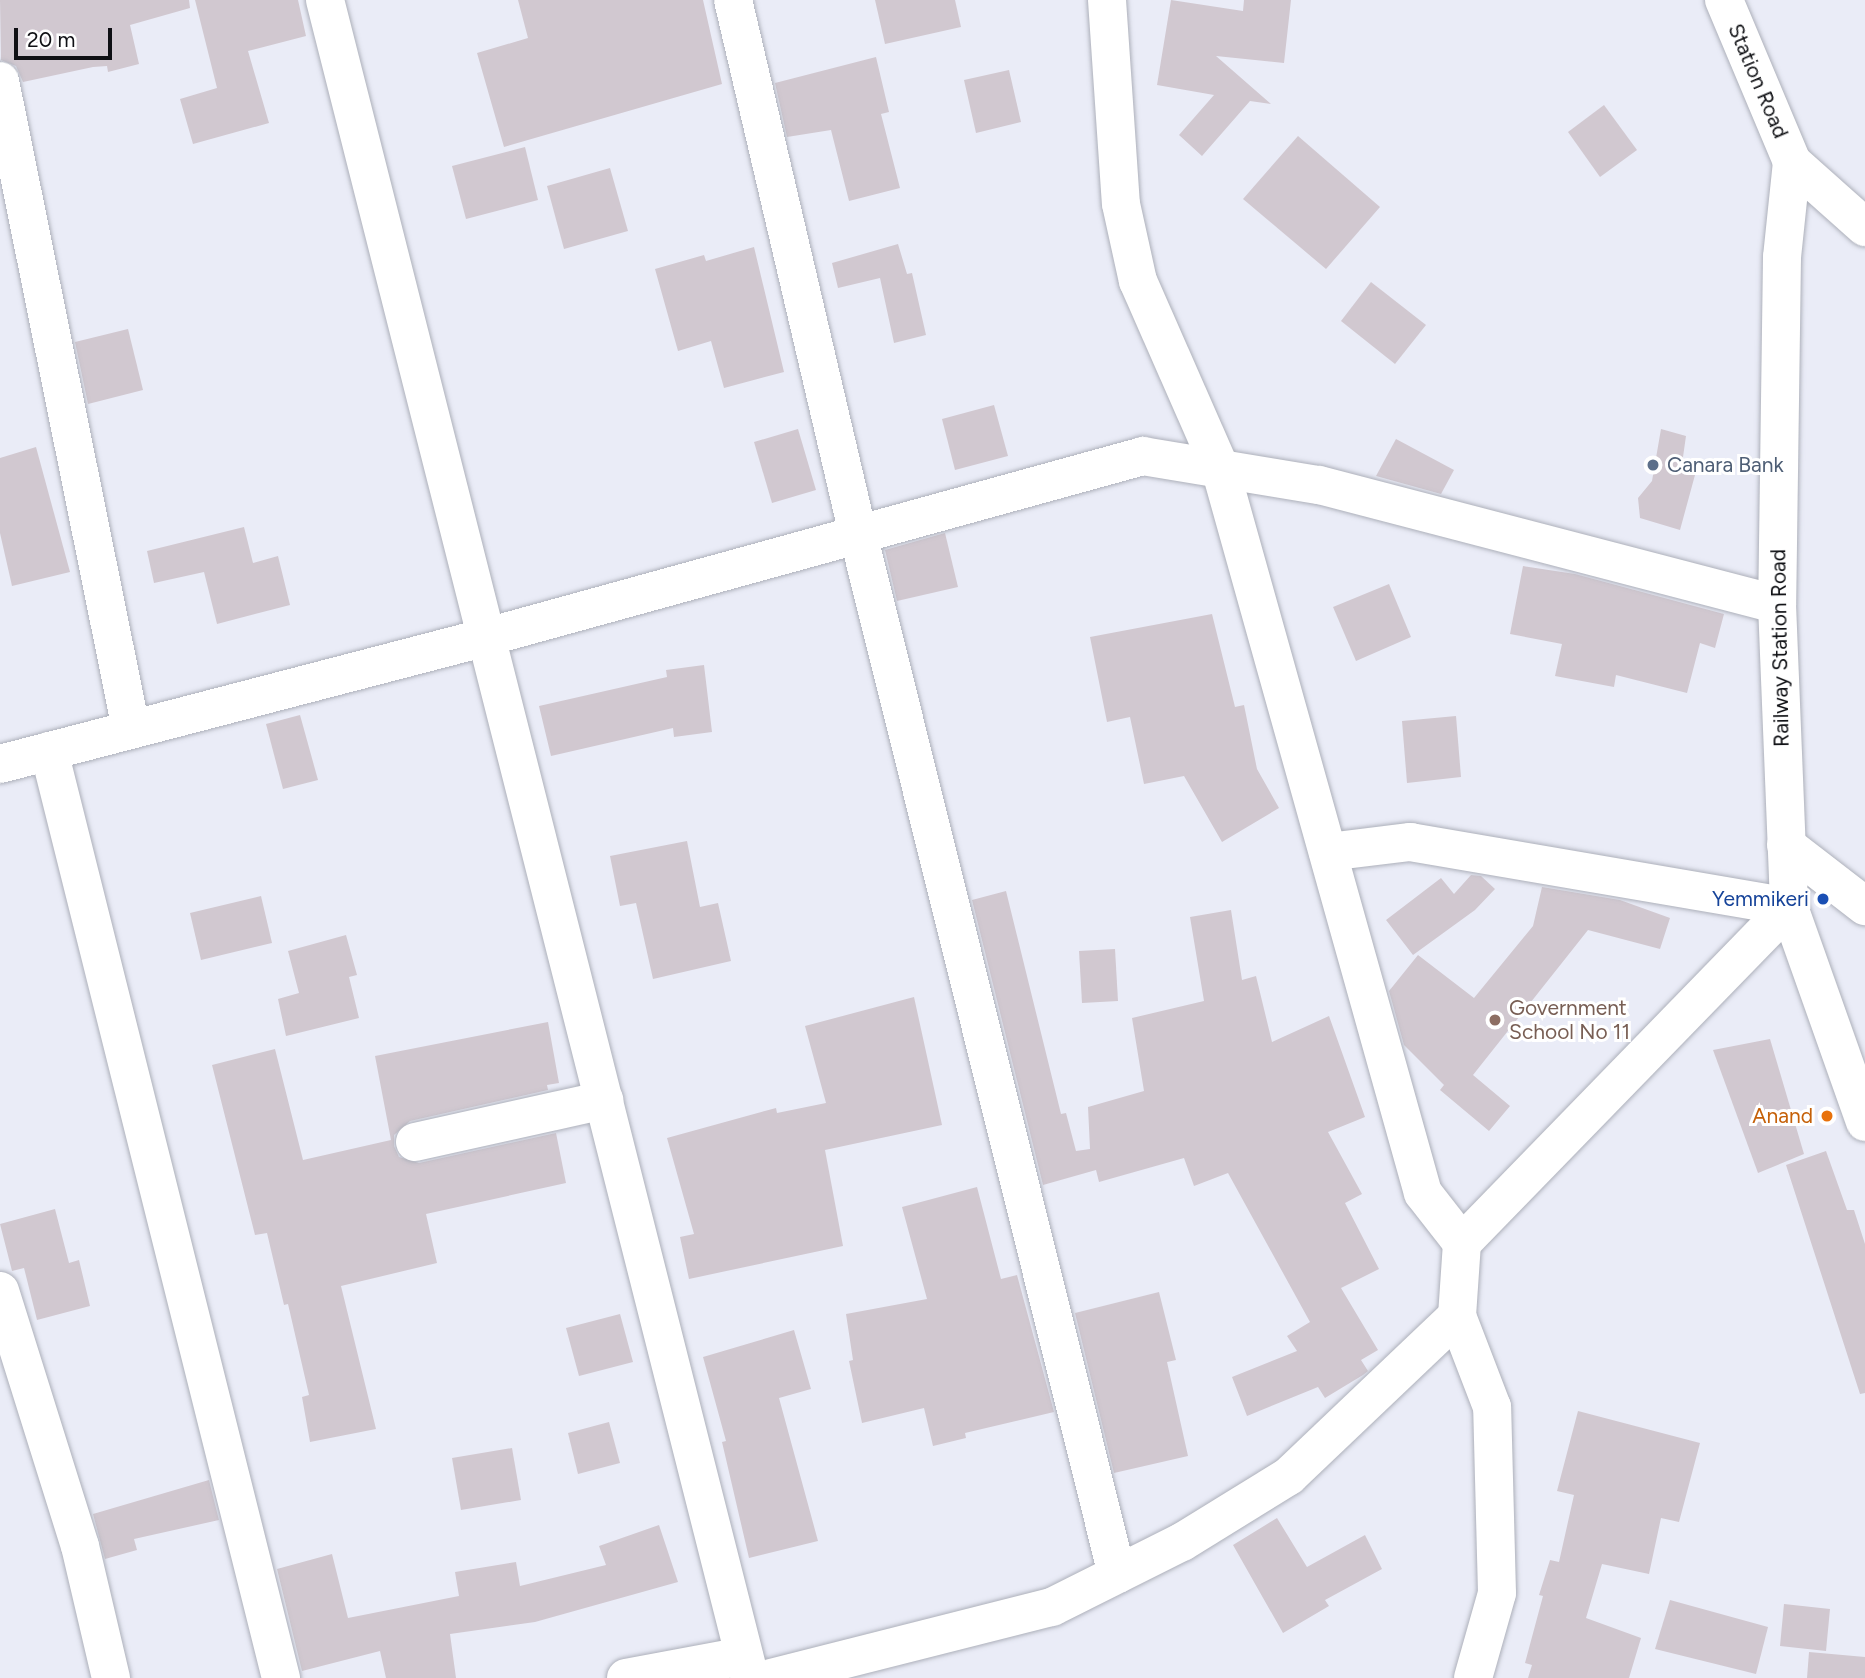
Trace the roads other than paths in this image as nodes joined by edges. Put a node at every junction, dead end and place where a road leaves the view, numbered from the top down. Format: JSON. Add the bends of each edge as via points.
{"nodes":[{"id":1,"x":324,"y":0,"type":"edge"},
{"id":2,"x":733,"y":0,"type":"edge"},
{"id":3,"x":1107,"y":0,"type":"edge"},
{"id":4,"x":1724,"y":0,"type":"edge"},
{"id":5,"x":0,"y":81,"type":"edge"},
{"id":6,"x":1792,"y":162,"type":"junction"},
{"id":7,"x":1865,"y":226,"type":"edge"},
{"id":8,"x":1220,"y":468,"type":"junction"},
{"id":9,"x":858,"y":534,"type":"junction"},
{"id":10,"x":1777,"y":604,"type":"junction"},
{"id":11,"x":487,"y":636,"type":"junction"},
{"id":12,"x":131,"y":729,"type":"junction"},
{"id":13,"x":49,"y":751,"type":"junction"},
{"id":14,"x":0,"y":764,"type":"edge"},
{"id":15,"x":1786,"y":845,"type":"junction"},
{"id":16,"x":1328,"y":852,"type":"junction"},
{"id":17,"x":1865,"y":906,"type":"edge"},
{"id":18,"x":1789,"y":907,"type":"junction"},
{"id":19,"x":604,"y":1100,"type":"junction"},
{"id":20,"x":1865,"y":1122,"type":"edge"},
{"id":21,"x":415,"y":1142,"type":"dead end"},
{"id":22,"x":1462,"y":1243,"type":"junction"},
{"id":23,"x":0,"y":1291,"type":"edge"},
{"id":24,"x":1457,"y":1316,"type":"junction"},
{"id":25,"x":1117,"y":1574,"type":"junction"},
{"id":26,"x":755,"y":1671,"type":"edge"},
{"id":27,"x":111,"y":1678,"type":"edge"},
{"id":28,"x":281,"y":1678,"type":"edge"},
{"id":29,"x":626,"y":1678,"type":"edge"},
{"id":30,"x":1473,"y":1678,"type":"edge"}],
"edges":[{"from":1,"to":11,"type":"street"},
{"from":2,"to":9,"type":"street"},
{"from":3,"to":8,"type":"street","via":[[1121,204],[1138,281]]},
{"from":4,"to":6,"type":"street","name":"Station Road"},
{"from":5,"to":12,"type":"street"},
{"from":6,"to":7,"type":"street"},
{"from":6,"to":10,"type":"street","name":"Railway Station Road","via":[[1782,257]]},
{"from":8,"to":9,"type":"street","via":[[1143,456]]},
{"from":8,"to":10,"type":"street","via":[[1319,485]]},
{"from":8,"to":16,"type":"street"},
{"from":9,"to":11,"type":"street"},
{"from":9,"to":25,"type":"street"},
{"from":10,"to":15,"type":"street","name":"Railway Station Road"},
{"from":11,"to":12,"type":"street"},
{"from":11,"to":19,"type":"street"},
{"from":12,"to":13,"type":"street"},
{"from":13,"to":14,"type":"street"},
{"from":13,"to":28,"type":"street"},
{"from":15,"to":17,"type":"street"},
{"from":15,"to":18,"type":"street","name":"Railway Station Road"},
{"from":16,"to":18,"type":"street","via":[[1410,842]]},
{"from":16,"to":22,"type":"street","via":[[1423,1193]]},
{"from":18,"to":20,"type":"street","name":"Railway Station Road"},
{"from":18,"to":22,"type":"street"},
{"from":19,"to":21,"type":"street"},
{"from":19,"to":26,"type":"street"},
{"from":22,"to":24,"type":"street"},
{"from":23,"to":27,"type":"street","via":[[80,1546]]},
{"from":24,"to":25,"type":"street","via":[[1289,1476],[1182,1542]]},
{"from":24,"to":30,"type":"street","via":[[1492,1407],[1497,1593]]},
{"from":25,"to":26,"type":"street","via":[[1052,1607]]},
{"from":26,"to":29,"type":"street"}]}
